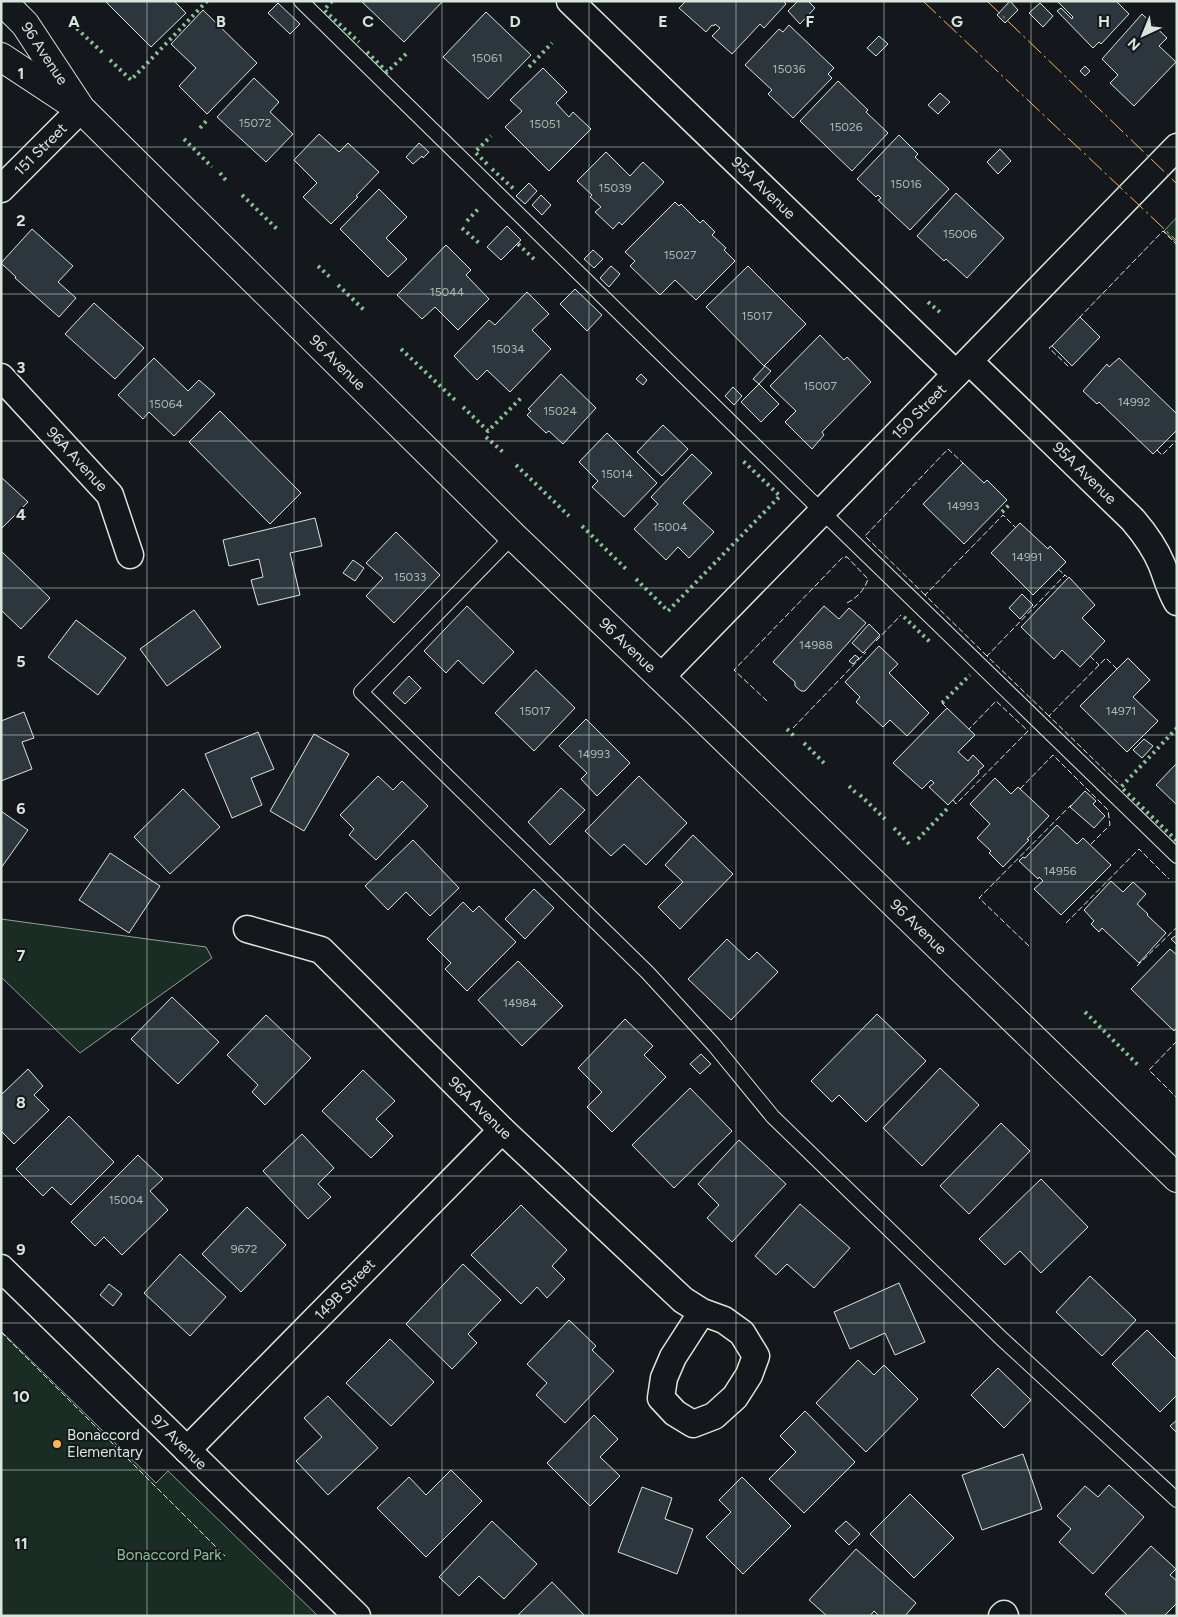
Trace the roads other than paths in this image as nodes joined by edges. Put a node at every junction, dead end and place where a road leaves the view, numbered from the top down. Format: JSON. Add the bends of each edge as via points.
{"nodes":[{"id":1,"x":2,"y":1,"type":"edge"},
{"id":2,"x":301,"y":1,"type":"edge"},
{"id":3,"x":570,"y":1,"type":"edge"},
{"id":4,"x":1,"y":57,"type":"edge"},
{"id":5,"x":81,"y":109,"type":"junction"},
{"id":6,"x":1177,"y":147,"type":"edge"},
{"id":7,"x":1,"y":189,"type":"edge"},
{"id":8,"x":962,"y":368,"type":"junction"},
{"id":9,"x":1,"y":377,"type":"edge"},
{"id":10,"x":823,"y":511,"type":"junction"},
{"id":11,"x":513,"y":536,"type":"junction"},
{"id":12,"x":130,"y":555,"type":"dead end"},
{"id":13,"x":1177,"y":602,"type":"edge"},
{"id":14,"x":662,"y":678,"type":"junction"},
{"id":15,"x":1177,"y":856,"type":"edge"},
{"id":16,"x":247,"y":929,"type":"dead end"},
{"id":17,"x":502,"y":1130,"type":"junction"},
{"id":18,"x":1177,"y":1178,"type":"edge"},
{"id":19,"x":1,"y":1268,"type":"edge"},
{"id":20,"x":702,"y":1312,"type":"dead end"},
{"id":21,"x":187,"y":1450,"type":"junction"},
{"id":22,"x":1177,"y":1500,"type":"edge"},
{"id":23,"x":357,"y":1616,"type":"edge"}],
"edges":[{"from":1,"to":5,"type":"main road","name":"96 Avenue","via":[[25,24]]},
{"from":2,"to":10,"type":"lane"},
{"from":3,"to":8,"type":"street","name":"95A Avenue"},
{"from":4,"to":5,"type":"main road","name":"96 Avenue"},
{"from":5,"to":7,"type":"street","name":"151 Street"},
{"from":5,"to":11,"type":"main road","name":"96 Avenue"},
{"from":6,"to":8,"type":"street","name":"150 Street"},
{"from":8,"to":10,"type":"street","name":"150 Street"},
{"from":8,"to":13,"type":"street","name":"95A Avenue","via":[[1138,525],[1155,550]]},
{"from":9,"to":12,"type":"street","name":"96A Avenue","via":[[110,495]]},
{"from":10,"to":14,"type":"street","name":"150 Street"},
{"from":10,"to":15,"type":"lane"},
{"from":11,"to":14,"type":"main road","name":"96 Avenue"},
{"from":11,"to":22,"type":"lane","via":[[361,692],[648,973],[714,1045],[773,1117],[1002,1340]]},
{"from":14,"to":18,"type":"main road","name":"96 Avenue"},
{"from":16,"to":17,"type":"street","name":"96A Avenue","via":[[321,950]]},
{"from":17,"to":20,"type":"street","name":"96A Avenue","via":[[683,1300]]},
{"from":17,"to":21,"type":"street","name":"149B Street"},
{"from":19,"to":21,"type":"street","name":"97 Avenue"},
{"from":21,"to":23,"type":"street","name":"97 Avenue"}]}
